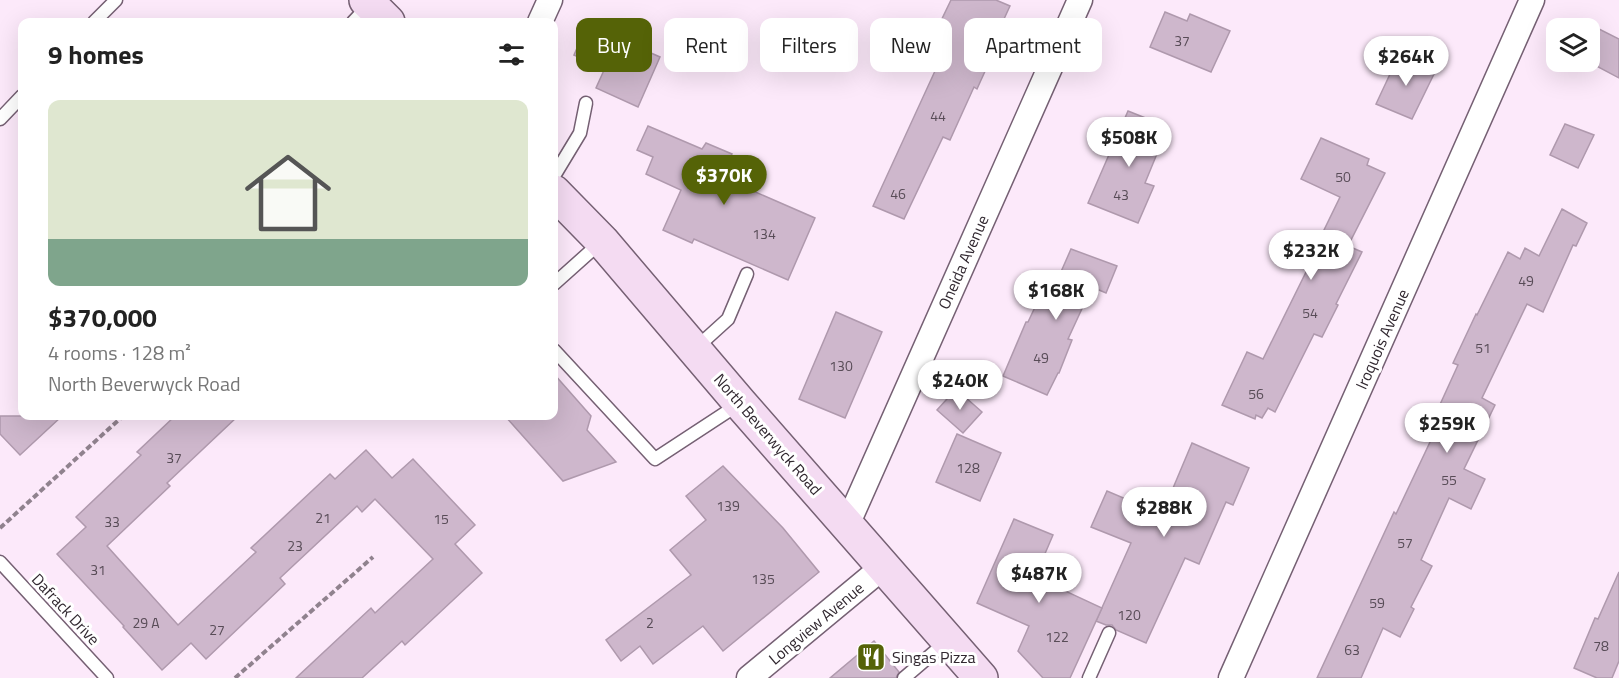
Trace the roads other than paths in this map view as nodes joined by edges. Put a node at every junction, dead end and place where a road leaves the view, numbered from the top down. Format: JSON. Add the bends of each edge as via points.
{"nodes":[{"id":1,"x":116,"y":0,"type":"edge"},
{"id":2,"x":550,"y":0,"type":"edge"},
{"id":3,"x":1080,"y":0,"type":"edge"},
{"id":4,"x":1532,"y":0,"type":"edge"},
{"id":5,"x":98,"y":18,"type":"edge"},
{"id":6,"x":542,"y":18,"type":"edge"},
{"id":7,"x":18,"y":100,"type":"edge"},
{"id":8,"x":586,"y":104,"type":"dead end"},
{"id":9,"x":0,"y":119,"type":"edge"},
{"id":10,"x":558,"y":169,"type":"edge"},
{"id":11,"x":558,"y":196,"type":"edge"},
{"id":12,"x":602,"y":241,"type":"junction"},
{"id":13,"x":747,"y":274,"type":"dead end"},
{"id":14,"x":558,"y":281,"type":"edge"},
{"id":15,"x":694,"y":350,"type":"junction"},
{"id":16,"x":558,"y":354,"type":"edge"},
{"id":17,"x":740,"y":403,"type":"junction"},
{"id":18,"x":847,"y":525,"type":"junction"},
{"id":19,"x":0,"y":562,"type":"edge"},
{"id":20,"x":883,"y":567,"type":"junction"},
{"id":21,"x":1109,"y":633,"type":"dead end"},
{"id":22,"x":948,"y":641,"type":"junction"},
{"id":23,"x":107,"y":678,"type":"edge"},
{"id":24,"x":749,"y":678,"type":"edge"},
{"id":25,"x":904,"y":678,"type":"edge"},
{"id":26,"x":981,"y":678,"type":"edge"},
{"id":27,"x":1089,"y":678,"type":"edge"},
{"id":28,"x":1231,"y":678,"type":"edge"}],
"edges":[{"from":1,"to":5,"type":"lane"},
{"from":2,"to":6,"type":"street"},
{"from":3,"to":18,"type":"street","name":"Oneida Avenue"},
{"from":4,"to":28,"type":"street","name":"Iroquois Avenue"},
{"from":7,"to":9,"type":"lane"},
{"from":8,"to":10,"type":"lane","via":[[580,133]]},
{"from":11,"to":12,"type":"street","name":"North Beverwyck Road"},
{"from":12,"to":14,"type":"lane"},
{"from":12,"to":15,"type":"street","name":"North Beverwyck Road"},
{"from":13,"to":15,"type":"lane","via":[[728,319]]},
{"from":15,"to":17,"type":"street","name":"North Beverwyck Road"},
{"from":16,"to":17,"type":"lane","via":[[655,459]]},
{"from":17,"to":18,"type":"street","name":"North Beverwyck Road"},
{"from":18,"to":20,"type":"street","name":"North Beverwyck Road"},
{"from":19,"to":23,"type":"lane","name":"Dafrack Drive"},
{"from":20,"to":22,"type":"street","name":"North Beverwyck Road"},
{"from":20,"to":24,"type":"street","name":"Longview Avenue"},
{"from":21,"to":27,"type":"lane"},
{"from":22,"to":25,"type":"lane"},
{"from":22,"to":26,"type":"street","name":"North Beverwyck Road"}]}
